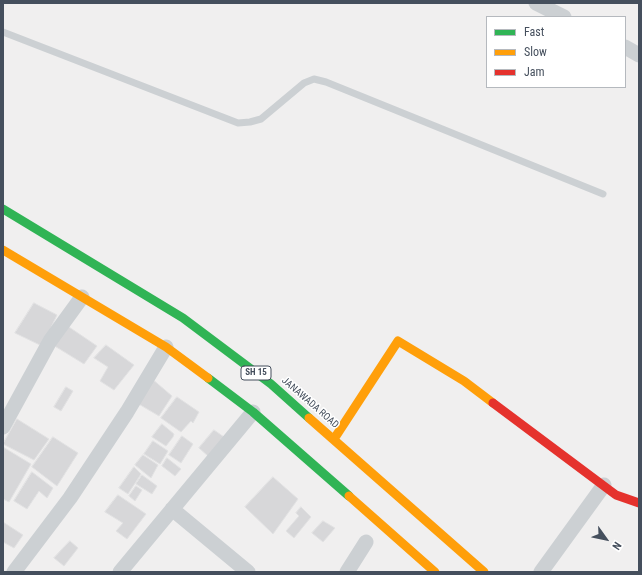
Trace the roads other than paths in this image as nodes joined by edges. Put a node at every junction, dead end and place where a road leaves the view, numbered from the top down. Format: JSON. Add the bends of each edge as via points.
{"nodes":[{"id":1,"x":536,"y":3,"type":"edge"},
{"id":2,"x":558,"y":10,"type":"edge"},
{"id":3,"x":3,"y":32,"type":"edge"},
{"id":4,"x":604,"y":194,"type":"dead end"},
{"id":5,"x":3,"y":209,"type":"edge"},
{"id":6,"x":3,"y":250,"type":"edge"},
{"id":7,"x":82,"y":296,"type":"junction"},
{"id":8,"x":166,"y":347,"type":"junction"},
{"id":9,"x":254,"y":412,"type":"junction"},
{"id":10,"x":3,"y":427,"type":"edge"},
{"id":11,"x":334,"y":438,"type":"junction"},
{"id":12,"x":604,"y":485,"type":"junction"},
{"id":13,"x":639,"y":503,"type":"edge"},
{"id":14,"x":172,"y":509,"type":"junction"},
{"id":15,"x":366,"y":542,"type":"dead end"},
{"id":16,"x":14,"y":572,"type":"edge"},
{"id":17,"x":120,"y":572,"type":"edge"},
{"id":18,"x":248,"y":572,"type":"edge"},
{"id":19,"x":347,"y":572,"type":"edge"},
{"id":20,"x":436,"y":572,"type":"edge"},
{"id":21,"x":484,"y":572,"type":"edge"},
{"id":22,"x":541,"y":572,"type":"edge"}],
"edges":[{"from":1,"to":2,"type":"street"},
{"from":3,"to":4,"type":"lane","via":[[238,123],[261,119],[304,84],[314,80],[326,82]]},
{"from":5,"to":11,"type":"main road","name":"JANAWADA ROAD","number":"SH 15","via":[[184,318],[271,384]]},
{"from":6,"to":7,"type":"main road"},
{"from":7,"to":8,"type":"main road"},
{"from":7,"to":10,"type":"street","via":[[50,341]]},
{"from":8,"to":9,"type":"main road"},
{"from":8,"to":16,"type":"street","via":[[70,498]]},
{"from":9,"to":14,"type":"street"},
{"from":9,"to":20,"type":"main road"},
{"from":11,"to":12,"type":"main road","via":[[398,341],[464,381]]},
{"from":11,"to":21,"type":"main road","name":"JANAWADA ROAD","number":"SH 15"},
{"from":12,"to":13,"type":"main road","via":[[616,494]]},
{"from":12,"to":22,"type":"street"},
{"from":14,"to":17,"type":"street"},
{"from":14,"to":18,"type":"street"},
{"from":15,"to":19,"type":"street"}]}
